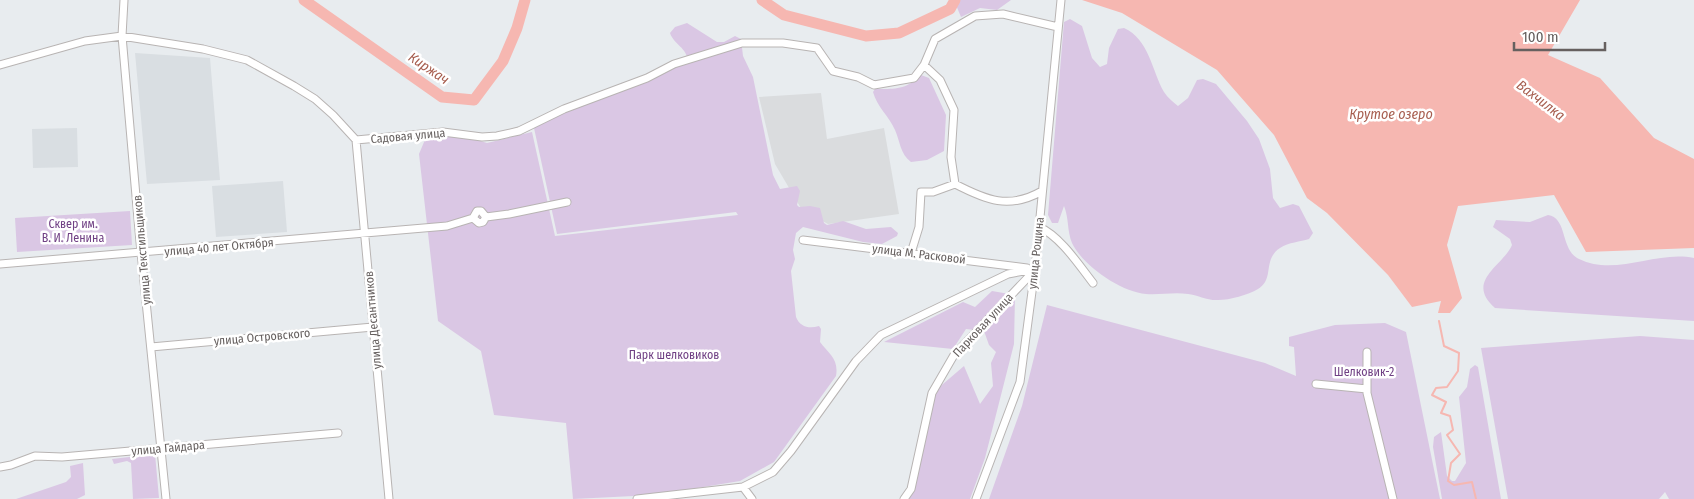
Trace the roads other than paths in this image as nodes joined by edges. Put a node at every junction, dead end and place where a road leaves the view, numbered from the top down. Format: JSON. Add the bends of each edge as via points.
{"nodes":[{"id":1,"x":124,"y":0,"type":"edge"},
{"id":2,"x":1061,"y":0,"type":"edge"},
{"id":3,"x":1058,"y":27,"type":"junction"},
{"id":4,"x":122,"y":36,"type":"junction"},
{"id":5,"x":0,"y":65,"type":"edge"},
{"id":6,"x":924,"y":65,"type":"junction"},
{"id":7,"x":356,"y":140,"type":"junction"},
{"id":8,"x":954,"y":184,"type":"junction"},
{"id":9,"x":1042,"y":191,"type":"junction"},
{"id":10,"x":567,"y":202,"type":"dead end"},
{"id":11,"x":1039,"y":227,"type":"junction"},
{"id":12,"x":365,"y":234,"type":"junction"},
{"id":13,"x":803,"y":240,"type":"dead end"},
{"id":14,"x":141,"y":252,"type":"junction"},
{"id":15,"x":911,"y":253,"type":"junction"},
{"id":16,"x":0,"y":264,"type":"edge"},
{"id":17,"x":1003,"y":264,"type":"junction"},
{"id":18,"x":1035,"y":269,"type":"junction"},
{"id":19,"x":1008,"y":274,"type":"junction"},
{"id":20,"x":1093,"y":283,"type":"dead end"},
{"id":21,"x":374,"y":327,"type":"junction"},
{"id":22,"x":152,"y":347,"type":"junction"},
{"id":23,"x":1367,"y":352,"type":"dead end"},
{"id":24,"x":1316,"y":384,"type":"dead end"},
{"id":25,"x":1367,"y":389,"type":"junction"},
{"id":26,"x":338,"y":433,"type":"dead end"},
{"id":27,"x":161,"y":448,"type":"junction"},
{"id":28,"x":0,"y":467,"type":"edge"},
{"id":29,"x":743,"y":487,"type":"junction"},
{"id":30,"x":166,"y":499,"type":"edge"},
{"id":31,"x":389,"y":499,"type":"edge"},
{"id":32,"x":637,"y":499,"type":"edge"},
{"id":33,"x":752,"y":499,"type":"edge"},
{"id":34,"x":904,"y":499,"type":"edge"},
{"id":35,"x":976,"y":499,"type":"edge"},
{"id":36,"x":1393,"y":499,"type":"edge"}],
"edges":[{"from":1,"to":4,"type":"street","name":"улица Текстильщиков"},
{"from":2,"to":3,"type":"street","name":"улица Рощина"},
{"from":3,"to":6,"type":"street","via":[[1003,14],[976,16],[935,39]]},
{"from":3,"to":9,"type":"street","name":"улица Рощина"},
{"from":4,"to":5,"type":"street","name":"Садовая улица","via":[[85,42]]},
{"from":4,"to":7,"type":"street","name":"Садовая улица","via":[[203,49],[247,60],[315,99]]},
{"from":4,"to":14,"type":"street","name":"улица Текстильщиков"},
{"from":6,"to":7,"type":"street","name":"Садовая улица","via":[[914,78],[874,85],[858,77],[832,71],[817,48],[792,43],[742,44],[674,64],[647,78],[497,136],[443,132]]},
{"from":6,"to":8,"type":"street","via":[[940,80],[954,110],[951,157]]},
{"from":7,"to":12,"type":"street","name":"улица Десантников"},
{"from":8,"to":9,"type":"street","via":[[981,198],[1008,203],[1030,198]]},
{"from":8,"to":15,"type":"street","via":[[933,192],[921,192],[919,227]]},
{"from":9,"to":11,"type":"street","name":"улица Рощина"},
{"from":10,"to":12,"type":"street","name":"улица 40 лет Октября","via":[[486,217],[477,211],[473,218],[447,226]]},
{"from":11,"to":18,"type":"street","name":"улица Рощина"},
{"from":11,"to":20,"type":"street","via":[[1048,231],[1069,252]]},
{"from":12,"to":14,"type":"street","name":"улица 40 лет Октября"},
{"from":12,"to":21,"type":"street","name":"улица Десантников"},
{"from":13,"to":15,"type":"street","name":"улица М. Расковой"},
{"from":14,"to":16,"type":"street","name":"улица 40 лет Октября"},
{"from":14,"to":22,"type":"street","name":"улица Текстильщиков"},
{"from":15,"to":17,"type":"street","name":"улица М. Расковой"},
{"from":17,"to":18,"type":"street","name":"улица М. Расковой"},
{"from":17,"to":19,"type":"street"},
{"from":18,"to":19,"type":"street"},
{"from":18,"to":34,"type":"street","name":"Парковая улица","via":[[954,356],[932,393],[911,489]]},
{"from":18,"to":35,"type":"street","name":"улица Рощина","via":[[1020,382]]},
{"from":19,"to":29,"type":"street","via":[[881,335],[856,361],[773,472]]},
{"from":21,"to":22,"type":"street","name":"улица Островского"},
{"from":21,"to":31,"type":"street","name":"улица Десантников"},
{"from":22,"to":27,"type":"street","name":"улица Текстильщиков"},
{"from":23,"to":25,"type":"street"},
{"from":24,"to":25,"type":"street"},
{"from":25,"to":36,"type":"street"},
{"from":26,"to":27,"type":"street","name":"улица Гайдара"},
{"from":27,"to":28,"type":"street","name":"улица Гайдара","via":[[62,457],[35,456]]},
{"from":27,"to":30,"type":"street","name":"улица Текстильщиков"},
{"from":29,"to":32,"type":"street"},
{"from":29,"to":33,"type":"street"}]}
